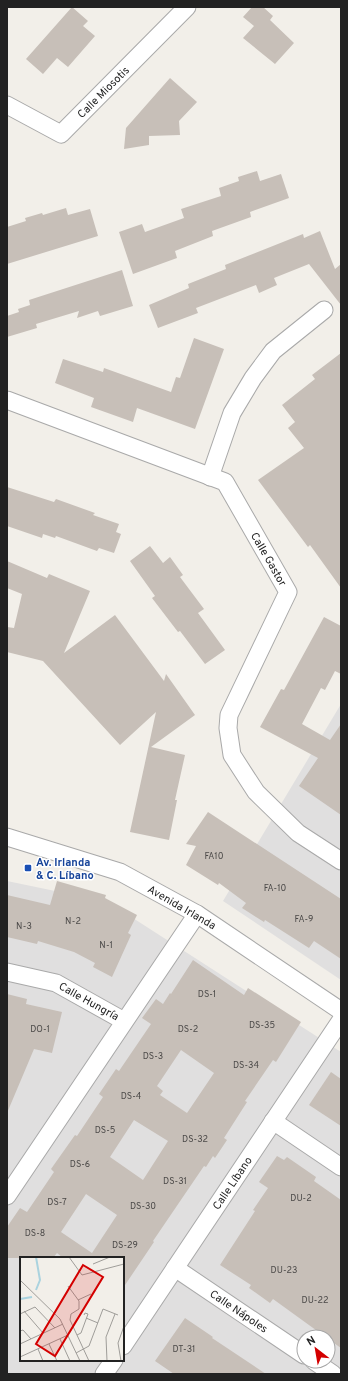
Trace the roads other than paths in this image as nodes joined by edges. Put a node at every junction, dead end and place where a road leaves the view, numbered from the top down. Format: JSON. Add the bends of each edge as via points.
{"nodes":[{"id":1,"x":187,"y":7,"type":"edge"},
{"id":2,"x":7,"y":105,"type":"edge"},
{"id":3,"x":324,"y":310,"type":"dead end"},
{"id":4,"x":7,"y":400,"type":"edge"},
{"id":5,"x":210,"y":476,"type":"junction"},
{"id":6,"x":7,"y":837,"type":"edge"},
{"id":7,"x":341,"y":861,"type":"edge"},
{"id":8,"x":197,"y":914,"type":"junction"},
{"id":9,"x":7,"y":972,"type":"edge"},
{"id":10,"x":341,"y":1011,"type":"edge"},
{"id":11,"x":341,"y":1020,"type":"edge"},
{"id":12,"x":124,"y":1021,"type":"junction"},
{"id":13,"x":273,"y":1121,"type":"junction"},
{"id":14,"x":341,"y":1167,"type":"edge"},
{"id":15,"x":9,"y":1190,"type":"edge"},
{"id":16,"x":175,"y":1268,"type":"junction"},
{"id":17,"x":124,"y":1344,"type":"edge"},
{"id":18,"x":296,"y":1350,"type":"edge"},
{"id":19,"x":113,"y":1361,"type":"edge"},
{"id":20,"x":104,"y":1374,"type":"edge"}],
"edges":[{"from":1,"to":2,"type":"street","name":"Calle Miosotis","via":[[61,134]]},
{"from":3,"to":5,"type":"street","via":[[273,351],[253,378],[232,413]]},
{"from":4,"to":5,"type":"street","name":"Calle Gastor"},
{"from":5,"to":7,"type":"street","name":"Calle Gastor","via":[[225,482],[288,592],[229,715],[232,756],[267,804],[298,833]]},
{"from":6,"to":8,"type":"street","name":"Avenida Irlanda","via":[[120,872]]},
{"from":8,"to":10,"type":"street","name":"Avenida Irlanda"},
{"from":8,"to":12,"type":"street"},
{"from":9,"to":12,"type":"street","name":"Calle Hungría","via":[[56,983]]},
{"from":11,"to":13,"type":"street","name":"Calle Líbano"},
{"from":12,"to":15,"type":"street"},
{"from":13,"to":14,"type":"street"},
{"from":13,"to":16,"type":"street","name":"Calle Líbano"},
{"from":16,"to":17,"type":"street","name":"Calle Líbano"},
{"from":16,"to":18,"type":"street","name":"Calle Nápoles"},
{"from":19,"to":20,"type":"street"}]}
